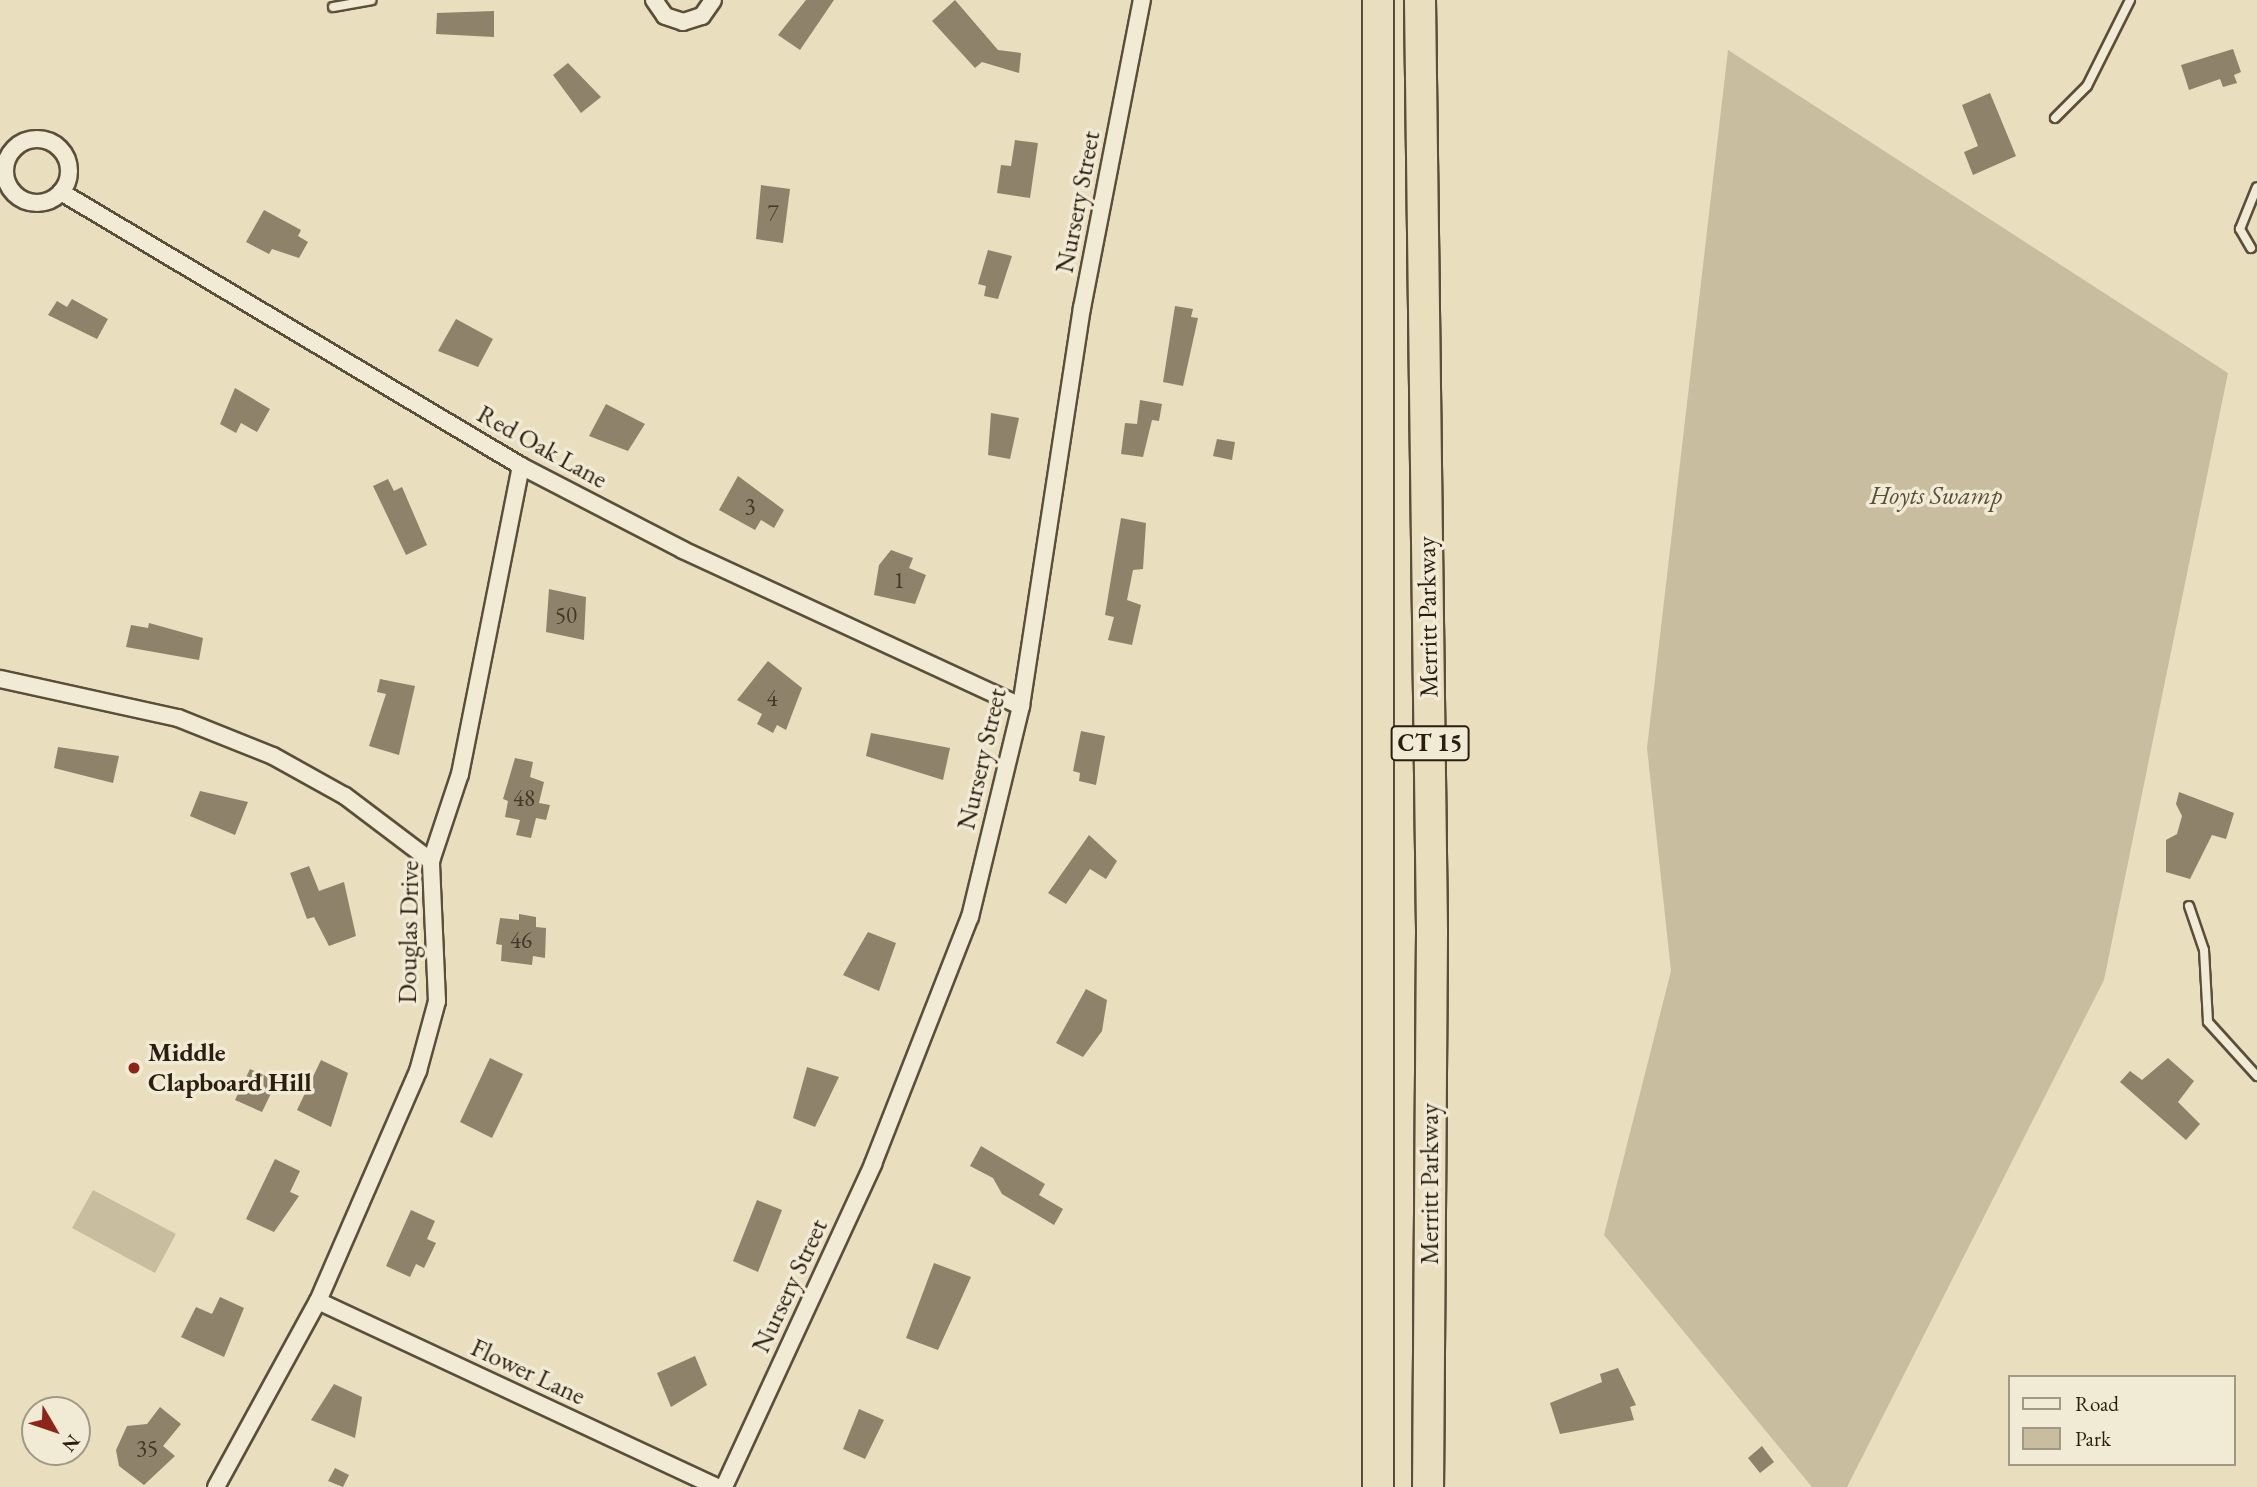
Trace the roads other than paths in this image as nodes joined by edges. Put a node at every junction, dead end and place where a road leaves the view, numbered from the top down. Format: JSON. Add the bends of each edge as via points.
{"nodes":[{"id":1,"x":371,"y":0,"type":"edge"},
{"id":2,"x":654,"y":0,"type":"edge"},
{"id":3,"x":713,"y":0,"type":"edge"},
{"id":4,"x":1142,"y":0,"type":"edge"},
{"id":5,"x":1378,"y":0,"type":"edge"},
{"id":6,"x":1420,"y":0,"type":"edge"},
{"id":7,"x":2130,"y":0,"type":"edge"},
{"id":8,"x":333,"y":7,"type":"dead end"},
{"id":9,"x":2055,"y":118,"type":"dead end"},
{"id":10,"x":3,"y":162,"type":"edge"},
{"id":11,"x":2257,"y":187,"type":"edge"},
{"id":12,"x":61,"y":192,"type":"junction"},
{"id":13,"x":2251,"y":248,"type":"dead end"},
{"id":14,"x":522,"y":466,"type":"junction"},
{"id":15,"x":0,"y":679,"type":"edge"},
{"id":16,"x":1021,"y":706,"type":"junction"},
{"id":17,"x":431,"y":861,"type":"junction"},
{"id":18,"x":2189,"y":906,"type":"dead end"},
{"id":19,"x":2257,"y":1076,"type":"edge"},
{"id":20,"x":318,"y":1301,"type":"junction"},
{"id":21,"x":216,"y":1487,"type":"edge"},
{"id":22,"x":717,"y":1487,"type":"edge"},
{"id":23,"x":724,"y":1487,"type":"edge"},
{"id":24,"x":1378,"y":1487,"type":"edge"},
{"id":25,"x":1428,"y":1487,"type":"edge"}],
"edges":[{"from":1,"to":8,"type":"lane"},
{"from":2,"to":3,"type":"street","via":[[665,16],[683,22],[702,16]]},
{"from":4,"to":16,"type":"street","name":"Nursery Street","via":[[1082,308]]},
{"from":5,"to":24,"type":"highway","name":"Merritt Parkway","number":"CT 15"},
{"from":6,"to":25,"type":"highway","name":"Merritt Parkway","number":"CT 15","via":[[1432,933]]},
{"from":7,"to":9,"type":"lane","via":[[2087,86]]},
{"from":10,"to":12,"type":"street","via":[[8,183],[23,200],[40,203]]},
{"from":10,"to":12,"type":"street","via":[[26,142],[55,145],[68,164]]},
{"from":11,"to":13,"type":"lane","via":[[2240,229]]},
{"from":12,"to":14,"type":"street","name":"Red Oak Lane"},
{"from":14,"to":16,"type":"street","name":"Red Oak Lane","via":[[682,550]]},
{"from":14,"to":17,"type":"street","name":"Douglas Drive","via":[[460,774]]},
{"from":15,"to":17,"type":"street","via":[[178,718],[273,756],[345,796]]},
{"from":16,"to":23,"type":"street","name":"Nursery Street","via":[[948,982],[873,1164]]},
{"from":17,"to":20,"type":"street","name":"Douglas Drive","via":[[437,1001],[418,1071]]},
{"from":18,"to":19,"type":"lane","via":[[2204,950],[2208,1022]]},
{"from":20,"to":21,"type":"street","name":"Douglas Drive"},
{"from":20,"to":22,"type":"street","name":"Flower Lane"}]}
